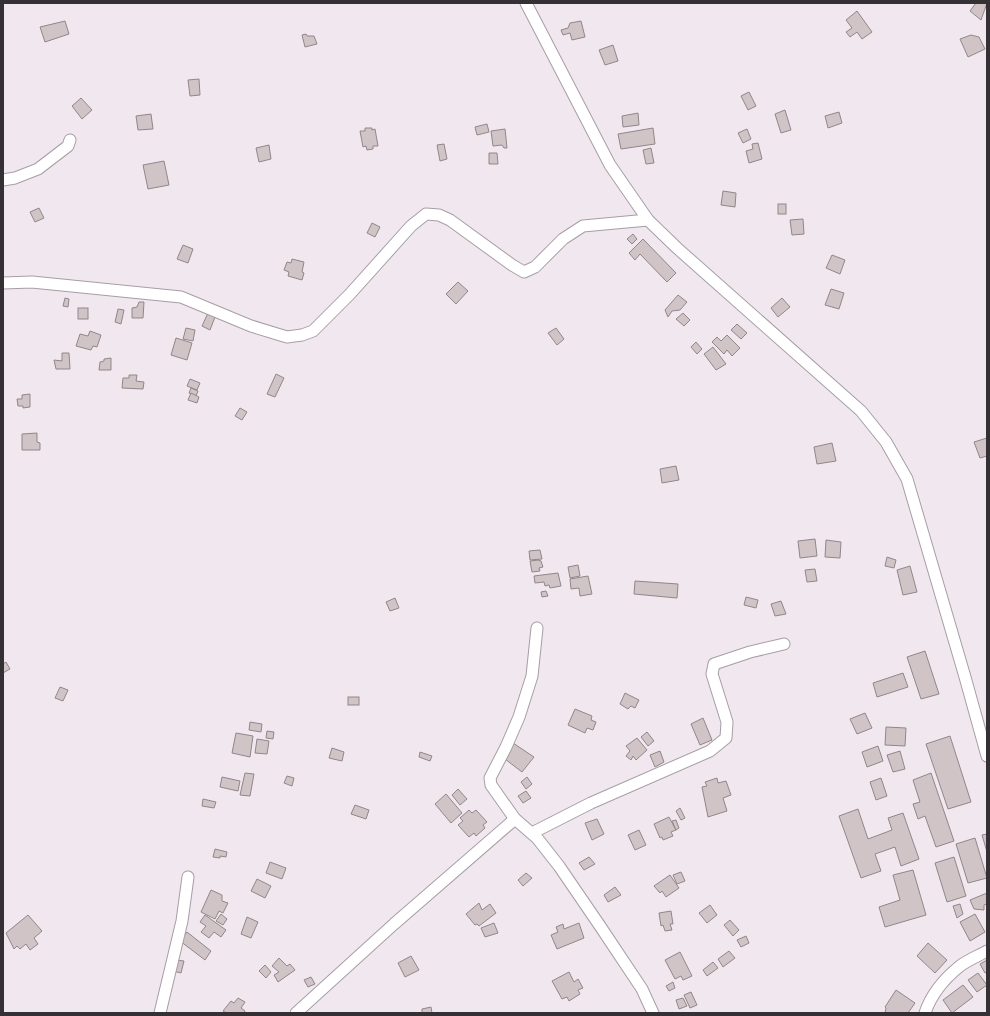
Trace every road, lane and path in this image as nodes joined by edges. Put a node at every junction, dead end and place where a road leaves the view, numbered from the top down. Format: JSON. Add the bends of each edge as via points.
{"nodes":[{"id":1,"x":526,"y":3,"type":"edge"},
{"id":2,"x":70,"y":140,"type":"dead end"},
{"id":3,"x":3,"y":180,"type":"edge"},
{"id":4,"x":648,"y":220,"type":"junction"},
{"id":5,"x":3,"y":283,"type":"edge"},
{"id":6,"x":537,"y":628,"type":"dead end"},
{"id":7,"x":784,"y":644,"type":"dead end"},
{"id":8,"x":987,"y":756,"type":"edge"},
{"id":9,"x":515,"y":819,"type":"junction"},
{"id":10,"x":532,"y":833,"type":"junction"},
{"id":11,"x":188,"y":877,"type":"dead end"},
{"id":12,"x":987,"y":951,"type":"edge"},
{"id":13,"x":160,"y":1013,"type":"edge"},
{"id":14,"x":296,"y":1013,"type":"edge"},
{"id":15,"x":653,"y":1013,"type":"edge"},
{"id":16,"x":925,"y":1013,"type":"edge"}],
"edges":[{"from":1,"to":4,"type":"street","via":[[610,165]]},
{"from":2,"to":3,"type":"street","via":[[68,146],[38,169]]},
{"from":4,"to":5,"type":"street","via":[[584,226],[563,239],[535,267],[524,272],[450,220],[439,215],[426,214],[411,226],[314,331],[287,337],[251,326],[181,297],[32,282]]},
{"from":4,"to":8,"type":"street","via":[[861,411],[886,442],[907,479]]},
{"from":6,"to":9,"type":"street","via":[[532,676],[519,717],[490,778],[491,786]]},
{"from":7,"to":10,"type":"street","via":[[714,664],[712,674],[726,722],[726,738],[710,751],[591,803]]},
{"from":9,"to":10,"type":"street"},
{"from":9,"to":14,"type":"street"},
{"from":10,"to":15,"type":"street","via":[[559,866],[600,926],[642,989]]},
{"from":11,"to":13,"type":"street","via":[[182,921]]},
{"from":12,"to":16,"type":"street","via":[[960,966],[943,982]]}]}
